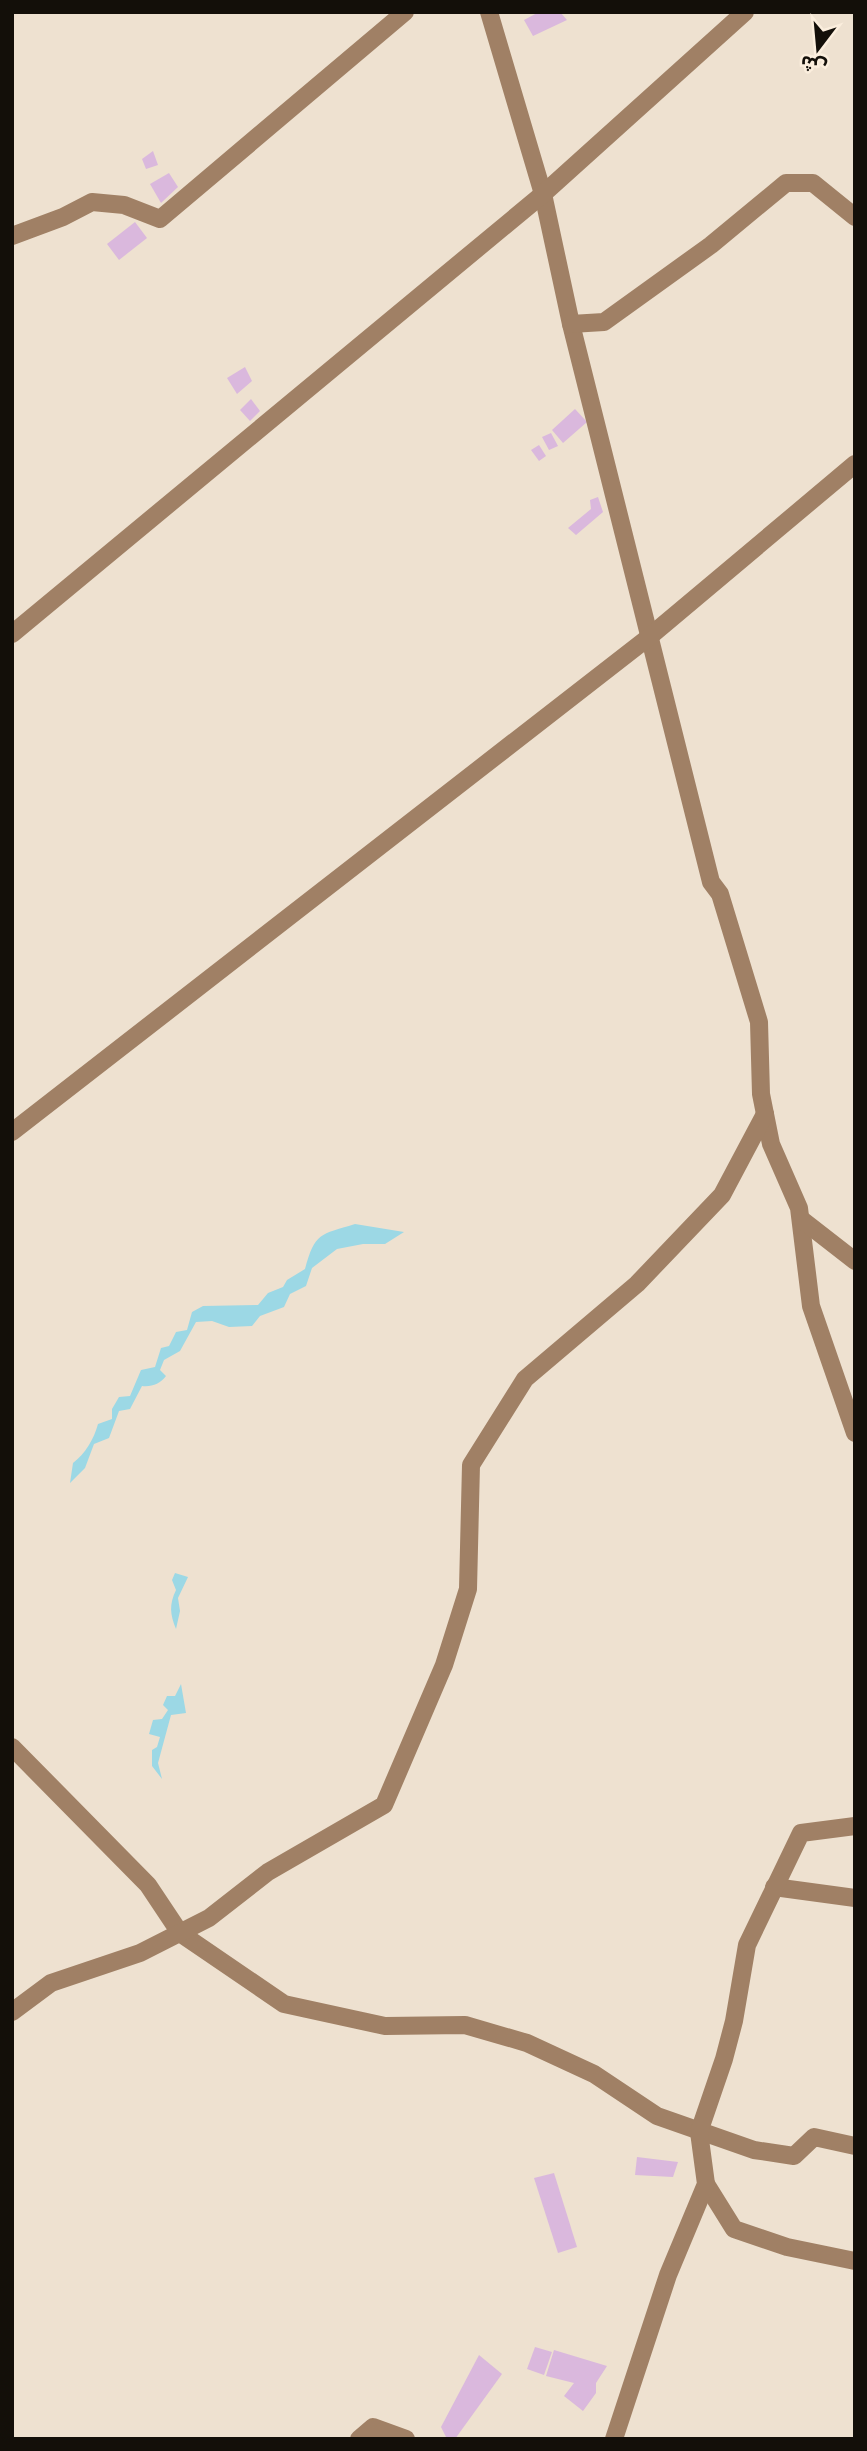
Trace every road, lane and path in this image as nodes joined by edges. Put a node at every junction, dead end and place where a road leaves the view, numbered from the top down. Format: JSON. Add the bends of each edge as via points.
{"nodes":[{"id":1,"x":405,"y":12,"type":"edge"},
{"id":2,"x":489,"y":12,"type":"edge"},
{"id":3,"x":745,"y":12,"type":"edge"},
{"id":4,"x":543,"y":194,"type":"junction"},
{"id":5,"x":855,"y":217,"type":"edge"},
{"id":6,"x":12,"y":236,"type":"edge"},
{"id":7,"x":571,"y":324,"type":"junction"},
{"id":8,"x":855,"y":464,"type":"edge"},
{"id":9,"x":12,"y":634,"type":"edge"},
{"id":10,"x":649,"y":637,"type":"junction"},
{"id":11,"x":765,"y":1114,"type":"junction"},
{"id":12,"x":12,"y":1132,"type":"edge"},
{"id":13,"x":801,"y":1219,"type":"junction"},
{"id":14,"x":855,"y":1261,"type":"edge"},
{"id":15,"x":855,"y":1433,"type":"edge"},
{"id":16,"x":12,"y":1747,"type":"edge"},
{"id":17,"x":855,"y":1826,"type":"edge"},
{"id":18,"x":774,"y":1888,"type":"junction"},
{"id":19,"x":855,"y":1898,"type":"edge"},
{"id":20,"x":180,"y":1933,"type":"junction"},
{"id":21,"x":12,"y":2012,"type":"edge"},
{"id":22,"x":699,"y":2132,"type":"junction"},
{"id":23,"x":855,"y":2146,"type":"edge"},
{"id":24,"x":706,"y":2184,"type":"junction"},
{"id":25,"x":855,"y":2261,"type":"edge"},
{"id":26,"x":359,"y":2439,"type":"edge"},
{"id":27,"x":406,"y":2439,"type":"edge"},
{"id":28,"x":614,"y":2439,"type":"edge"}],
"edges":[{"from":1,"to":6,"type":"street","via":[[160,219],[124,205],[92,202]]},
{"from":2,"to":4,"type":"street"},
{"from":3,"to":4,"type":"street"},
{"from":4,"to":7,"type":"street"},
{"from":4,"to":9,"type":"street"},
{"from":5,"to":7,"type":"street","via":[[813,183],[786,183],[711,245],[604,322]]},
{"from":7,"to":10,"type":"street"},
{"from":8,"to":10,"type":"street"},
{"from":10,"to":11,"type":"street","via":[[711,882],[720,894],[759,1022]]},
{"from":10,"to":12,"type":"street"},
{"from":11,"to":13,"type":"street","via":[[771,1144]]},
{"from":11,"to":20,"type":"street","via":[[722,1195],[637,1284],[525,1379],[471,1465],[468,1589],[444,1665],[384,1805],[268,1872],[209,1918]]},
{"from":13,"to":14,"type":"street"},
{"from":13,"to":15,"type":"street","via":[[811,1306]]},
{"from":16,"to":20,"type":"street","via":[[148,1885]]},
{"from":17,"to":18,"type":"street","via":[[801,1833]]},
{"from":18,"to":19,"type":"street"},
{"from":18,"to":22,"type":"street","via":[[747,1945],[734,2021]]},
{"from":20,"to":21,"type":"street","via":[[141,1953],[51,1983]]},
{"from":20,"to":22,"type":"street","via":[[284,2004],[385,2026],[464,2025],[527,2043],[594,2074],[657,2116]]},
{"from":22,"to":23,"type":"street","via":[[754,2150],[794,2156],[814,2137]]},
{"from":22,"to":24,"type":"street"},
{"from":24,"to":25,"type":"street","via":[[734,2229],[787,2247]]},
{"from":24,"to":28,"type":"street","via":[[668,2275]]},
{"from":26,"to":27,"type":"street","via":[[373,2427]]}]}
